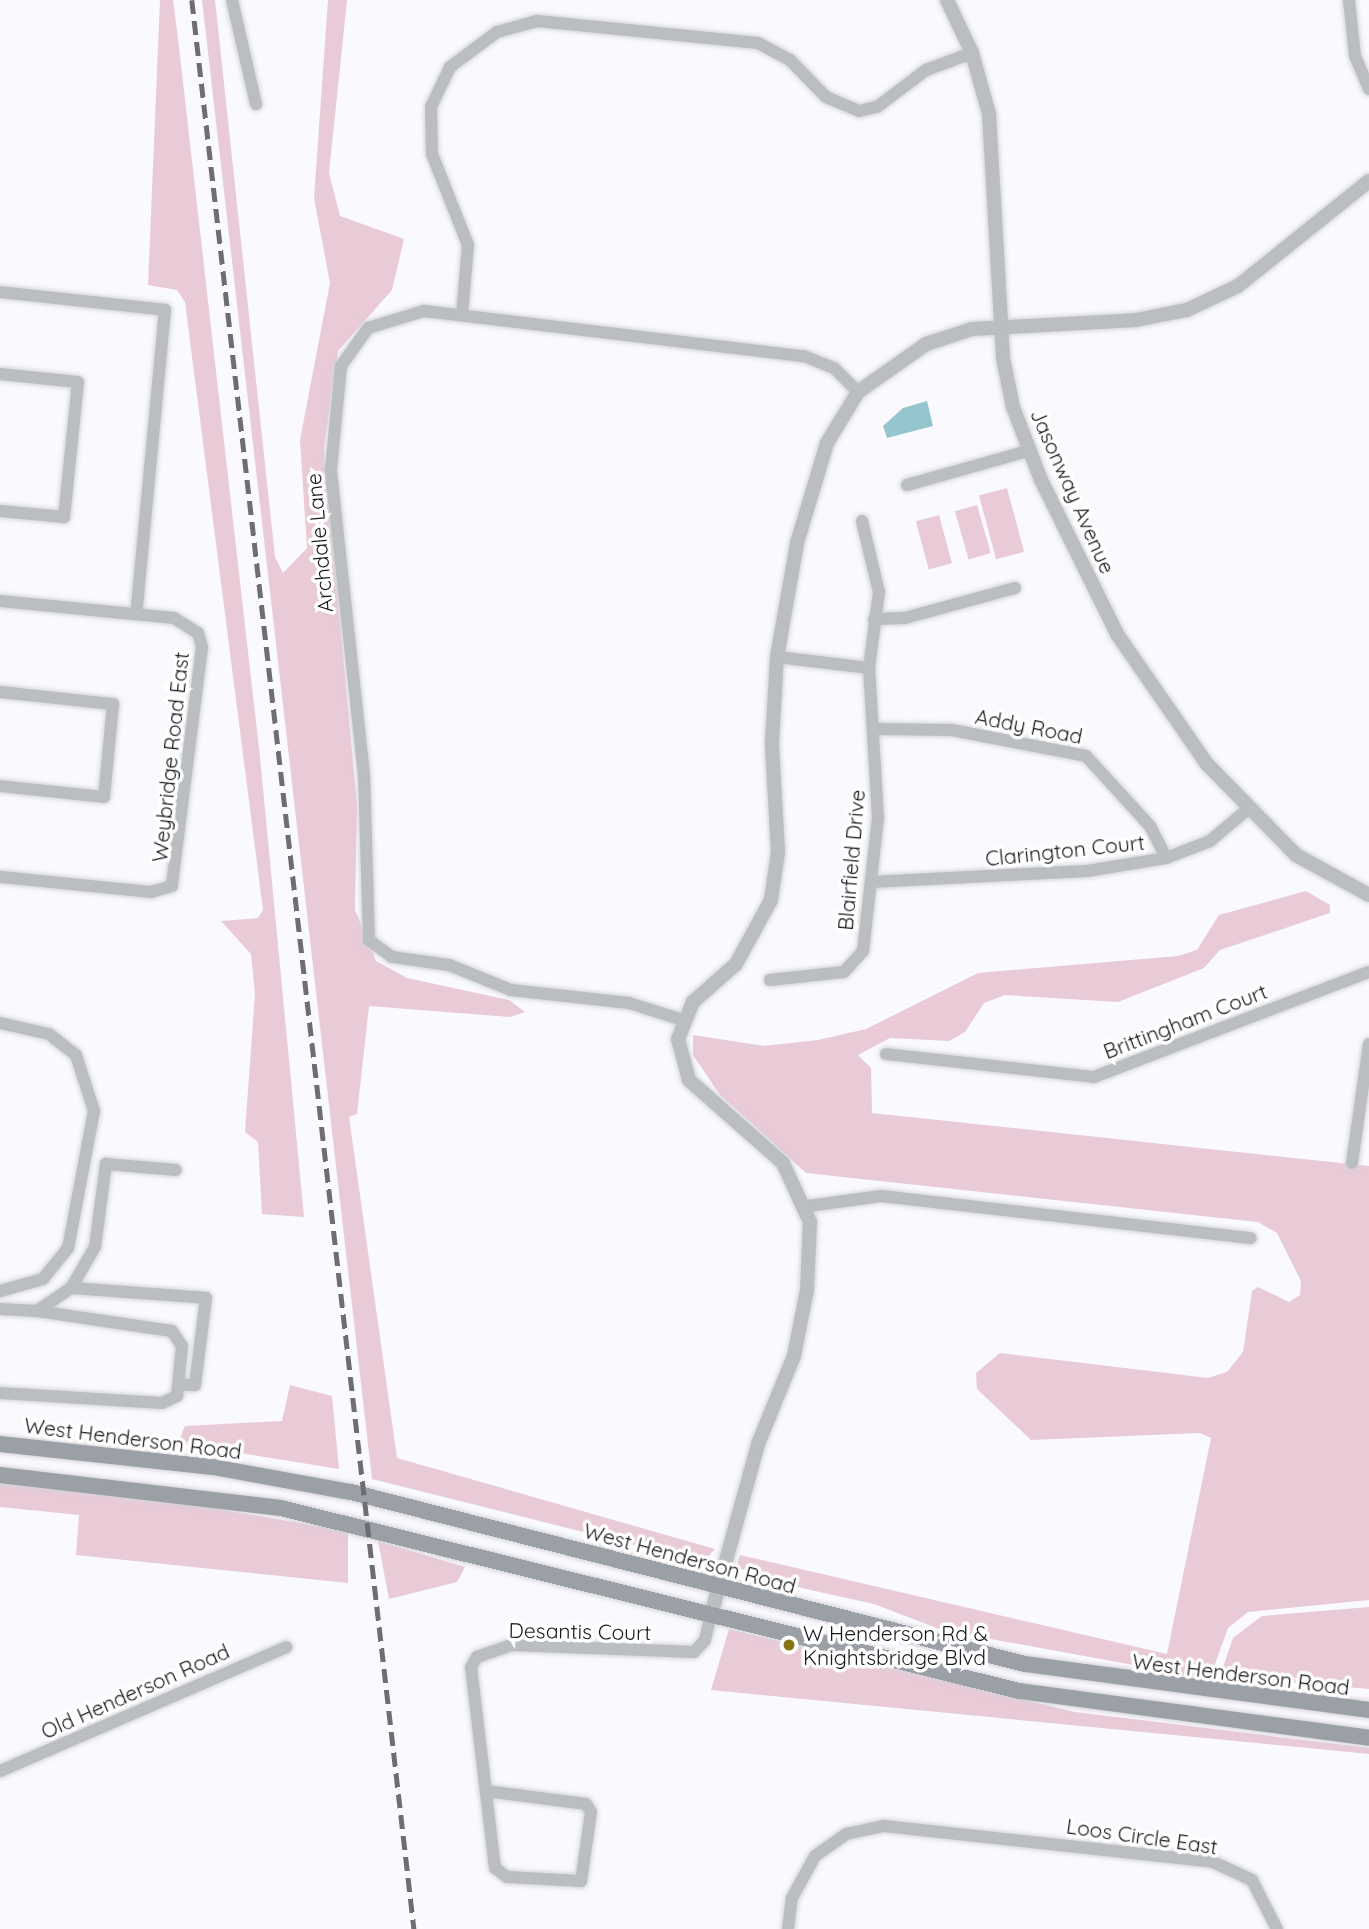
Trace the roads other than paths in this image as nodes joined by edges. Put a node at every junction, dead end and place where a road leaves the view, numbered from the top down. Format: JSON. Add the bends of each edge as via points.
{"nodes":[{"id":1,"x":232,"y":0,"type":"edge"},
{"id":2,"x":947,"y":0,"type":"edge"},
{"id":3,"x":1349,"y":0,"type":"edge"},
{"id":4,"x":972,"y":53,"type":"junction"},
{"id":5,"x":1369,"y":89,"type":"edge"},
{"id":6,"x":256,"y":104,"type":"dead end"},
{"id":7,"x":1369,"y":181,"type":"edge"},
{"id":8,"x":0,"y":292,"type":"edge"},
{"id":9,"x":462,"y":316,"type":"junction"},
{"id":10,"x":1000,"y":325,"type":"junction"},
{"id":11,"x":0,"y":374,"type":"edge"},
{"id":12,"x":858,"y":392,"type":"junction"},
{"id":13,"x":1028,"y":450,"type":"junction"},
{"id":14,"x":907,"y":485,"type":"dead end"},
{"id":15,"x":0,"y":511,"type":"edge"},
{"id":16,"x":862,"y":522,"type":"dead end"},
{"id":17,"x":1015,"y":588,"type":"dead end"},
{"id":18,"x":0,"y":601,"type":"edge"},
{"id":19,"x":136,"y":614,"type":"junction"},
{"id":20,"x":874,"y":619,"type":"junction"},
{"id":21,"x":777,"y":657,"type":"junction"},
{"id":22,"x":869,"y":668,"type":"junction"},
{"id":23,"x":0,"y":692,"type":"edge"},
{"id":24,"x":876,"y":729,"type":"junction"},
{"id":25,"x":0,"y":786,"type":"edge"},
{"id":26,"x":1248,"y":809,"type":"junction"},
{"id":27,"x":1166,"y":859,"type":"junction"},
{"id":28,"x":0,"y":877,"type":"edge"},
{"id":29,"x":870,"y":882,"type":"junction"},
{"id":30,"x":1369,"y":895,"type":"edge"},
{"id":31,"x":1369,"y":972,"type":"edge"},
{"id":32,"x":770,"y":980,"type":"dead end"},
{"id":33,"x":683,"y":1020,"type":"junction"},
{"id":34,"x":0,"y":1023,"type":"edge"},
{"id":35,"x":1369,"y":1044,"type":"edge"},
{"id":36,"x":886,"y":1054,"type":"dead end"},
{"id":37,"x":1352,"y":1163,"type":"dead end"},
{"id":38,"x":176,"y":1170,"type":"dead end"},
{"id":39,"x":808,"y":1206,"type":"junction"},
{"id":40,"x":1251,"y":1238,"type":"dead end"},
{"id":41,"x":71,"y":1288,"type":"junction"},
{"id":42,"x":0,"y":1291,"type":"edge"},
{"id":43,"x":0,"y":1309,"type":"edge"},
{"id":44,"x":37,"y":1311,"type":"junction"},
{"id":45,"x":179,"y":1385,"type":"junction"},
{"id":46,"x":0,"y":1394,"type":"edge"},
{"id":47,"x":0,"y":1444,"type":"edge"},
{"id":48,"x":0,"y":1475,"type":"edge"},
{"id":49,"x":719,"y":1587,"type":"junction"},
{"id":50,"x":711,"y":1615,"type":"junction"},
{"id":51,"x":286,"y":1647,"type":"dead end"},
{"id":52,"x":1369,"y":1710,"type":"edge"},
{"id":53,"x":1369,"y":1738,"type":"edge"},
{"id":54,"x":0,"y":1771,"type":"edge"},
{"id":55,"x":486,"y":1791,"type":"junction"},
{"id":56,"x":788,"y":1929,"type":"edge"},
{"id":57,"x":1277,"y":1929,"type":"edge"}],
"edges":[{"from":1,"to":6,"type":"street"},
{"from":2,"to":4,"type":"street","name":"Jasonway Avenue"},
{"from":3,"to":5,"type":"street","via":[[1355,56]]},
{"from":4,"to":9,"type":"street","via":[[926,70],[877,107],[859,111],[826,97],[790,60],[758,43],[537,21],[497,32],[450,67],[431,107],[432,154],[468,245]]},
{"from":4,"to":10,"type":"street","name":"Jasonway Avenue","via":[[989,114]]},
{"from":7,"to":10,"type":"street","via":[[1238,286],[1187,310],[1136,320]]},
{"from":8,"to":19,"type":"street","via":[[165,310]]},
{"from":9,"to":12,"type":"street","name":"Archdale Lane","via":[[804,356],[834,368]]},
{"from":9,"to":33,"type":"street","name":"Archdale Lane","via":[[408,312],[382,320],[356,338],[337,380],[331,480],[365,775],[365,932],[374,947],[392,957],[449,965],[511,990],[629,1003]]},
{"from":10,"to":12,"type":"street","via":[[926,344]]},
{"from":10,"to":13,"type":"street","name":"Jasonway Avenue","via":[[1007,382]]},
{"from":11,"to":15,"type":"street","via":[[78,382],[64,517]]},
{"from":12,"to":21,"type":"street","via":[[827,443],[807,499]]},
{"from":13,"to":14,"type":"street"},
{"from":13,"to":26,"type":"street","name":"Jasonway Avenue","via":[[1117,634],[1207,764]]},
{"from":16,"to":20,"type":"street","name":"Blairfield Drive","via":[[878,582]]},
{"from":17,"to":20,"type":"street","via":[[905,618]]},
{"from":18,"to":19,"type":"street","name":"Weybridge Road East"},
{"from":19,"to":28,"type":"street","name":"Weybridge Road East","via":[[188,623],[202,647],[178,873],[172,886],[151,892]]},
{"from":20,"to":22,"type":"street","name":"Blairfield Drive"},
{"from":21,"to":22,"type":"street"},
{"from":21,"to":33,"type":"street","via":[[772,743],[779,852],[771,900],[744,953]]},
{"from":22,"to":24,"type":"street","name":"Blairfield Drive"},
{"from":23,"to":25,"type":"street","via":[[113,704],[104,796]]},
{"from":24,"to":27,"type":"street","name":"Addy Road","via":[[952,730],[1086,756],[1150,826]]},
{"from":24,"to":29,"type":"street","name":"Blairfield Drive","via":[[878,818]]},
{"from":26,"to":27,"type":"street","name":"Clarington Court","via":[[1210,841]]},
{"from":26,"to":30,"type":"street","name":"Jasonway Avenue","via":[[1296,855]]},
{"from":27,"to":29,"type":"street","name":"Clarington Court","via":[[1087,872]]},
{"from":29,"to":32,"type":"street","name":"Blairfield Drive","via":[[863,951],[853,968]]},
{"from":31,"to":36,"type":"street","name":"Brittingham Court","via":[[1094,1077]]},
{"from":33,"to":39,"type":"street","via":[[679,1053],[689,1080],[783,1163]]},
{"from":34,"to":42,"type":"street","via":[[49,1034],[76,1055],[94,1111],[68,1248],[43,1279]]},
{"from":35,"to":37,"type":"street"},
{"from":38,"to":41,"type":"street","via":[[106,1164],[95,1247]]},
{"from":39,"to":40,"type":"street","via":[[881,1196]]},
{"from":39,"to":49,"type":"street","via":[[803,1318],[758,1444]]},
{"from":41,"to":44,"type":"street"},
{"from":41,"to":45,"type":"street","via":[[206,1298],[195,1385]]},
{"from":43,"to":44,"type":"street"},
{"from":44,"to":45,"type":"street","via":[[172,1331],[182,1346]]},
{"from":45,"to":46,"type":"street","via":[[177,1396],[162,1403]]},
{"from":47,"to":49,"type":"main road","name":"West Henderson Road","via":[[213,1467],[338,1489]]},
{"from":48,"to":50,"type":"main road","via":[[281,1508]]},
{"from":49,"to":50,"type":"street"},
{"from":49,"to":52,"type":"main road","name":"West Henderson Road","via":[[1025,1664]]},
{"from":50,"to":53,"type":"main road","via":[[1018,1692]]},
{"from":50,"to":55,"type":"street","name":"Desantis Court","via":[[705,1640],[694,1653],[530,1644],[477,1657],[469,1677]]},
{"from":51,"to":54,"type":"street","name":"Old Henderson Road"},
{"from":55,"to":55,"type":"street","name":"Desantis Court","via":[[500,1875],[581,1881],[591,1812],[586,1804]]},
{"from":56,"to":57,"type":"street","name":"Loos Circle East","via":[[802,1872],[829,1842],[884,1826],[1213,1862],[1252,1880]]}]}
